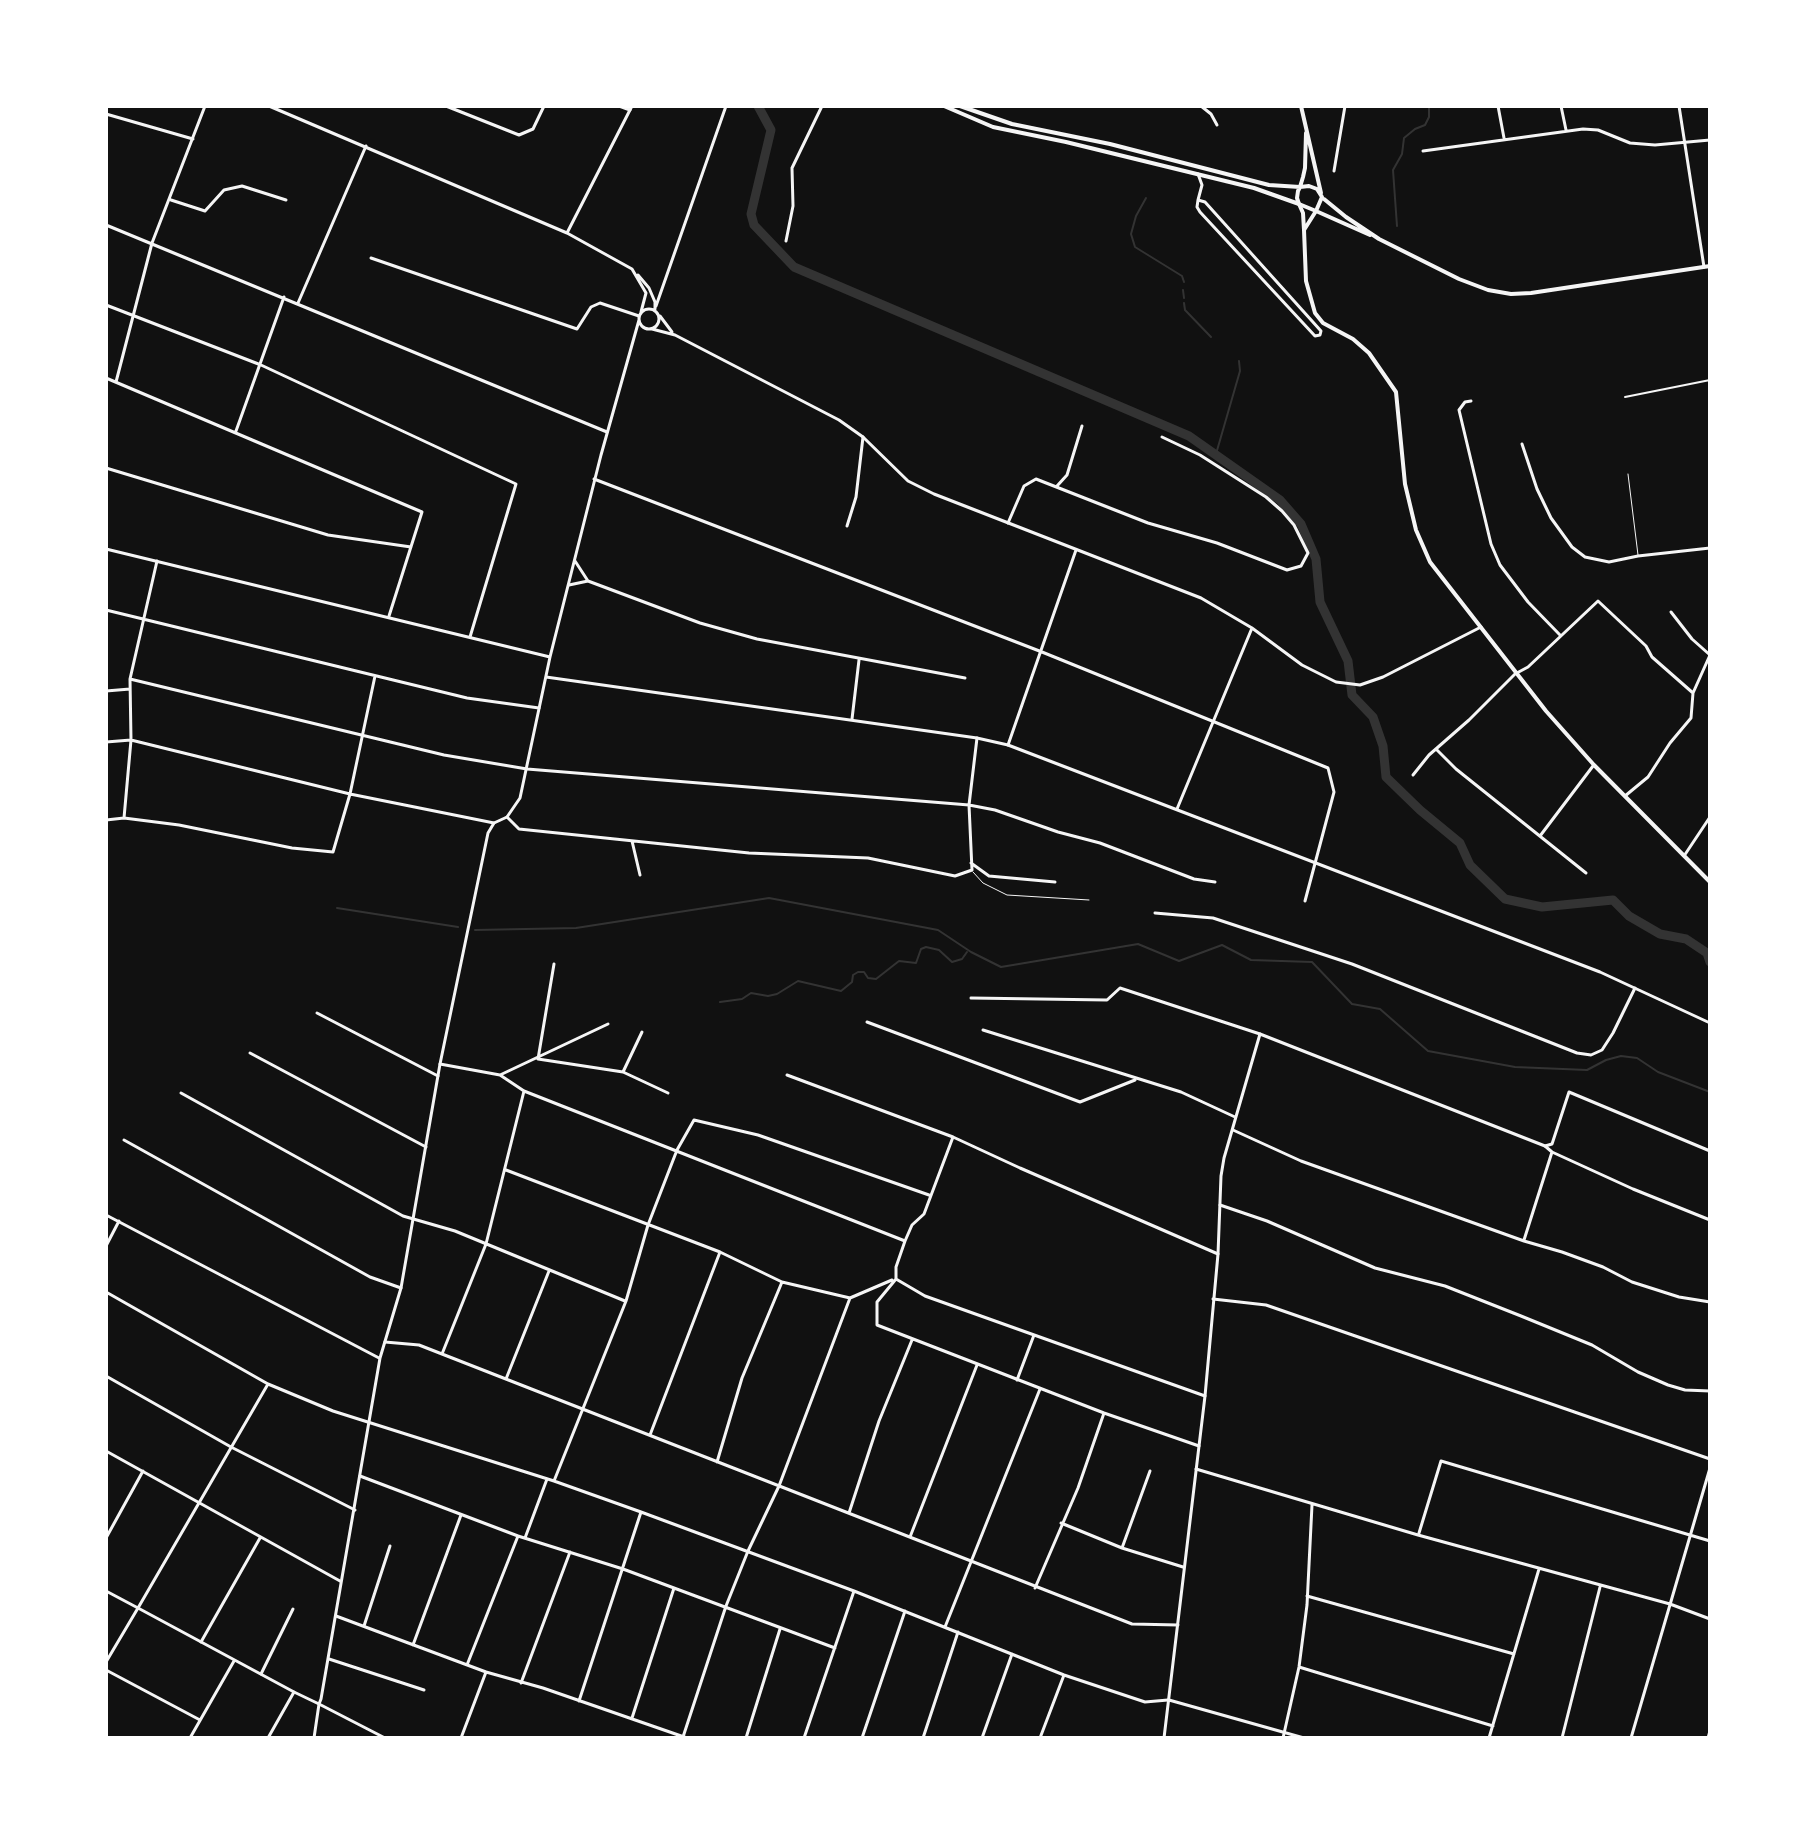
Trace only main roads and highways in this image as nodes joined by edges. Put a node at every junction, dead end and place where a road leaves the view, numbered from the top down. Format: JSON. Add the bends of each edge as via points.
{"nodes":[{"id":1,"x":944,"y":106,"type":"edge"},
{"id":2,"x":960,"y":106,"type":"edge"},
{"id":3,"x":1301,"y":106,"type":"edge"},
{"id":4,"x":1306,"y":133,"type":"junction"},
{"id":5,"x":1300,"y":187,"type":"junction"},
{"id":6,"x":1322,"y":195,"type":"junction"},
{"id":7,"x":1299,"y":204,"type":"junction"},
{"id":8,"x":1316,"y":211,"type":"junction"},
{"id":9,"x":1304,"y":230,"type":"junction"},
{"id":10,"x":1379,"y":239,"type":"junction"},
{"id":11,"x":1707,"y":266,"type":"edge"},
{"id":12,"x":1710,"y":882,"type":"edge"}],
"edges":[{"from":1,"to":7,"type":"main road","via":[[1002,129],[1254,188]]},
{"from":2,"to":5,"type":"main road","via":[[1012,124],[1269,185]]},
{"from":3,"to":4,"type":"main road"},
{"from":4,"to":5,"type":"main road"},
{"from":4,"to":6,"type":"main road"},
{"from":5,"to":6,"type":"main road","via":[[1309,186]]},
{"from":5,"to":7,"type":"main road"},
{"from":6,"to":8,"type":"main road"},
{"from":6,"to":10,"type":"main road"},
{"from":7,"to":8,"type":"main road"},
{"from":7,"to":9,"type":"main road"},
{"from":8,"to":9,"type":"main road"},
{"from":8,"to":10,"type":"main road"},
{"from":9,"to":12,"type":"main road","via":[[1306,281],[1315,313],[1369,353],[1396,392],[1405,484],[1430,562],[1515,674],[1594,765]]},
{"from":10,"to":11,"type":"main road","via":[[1459,279],[1511,294]]}]}
